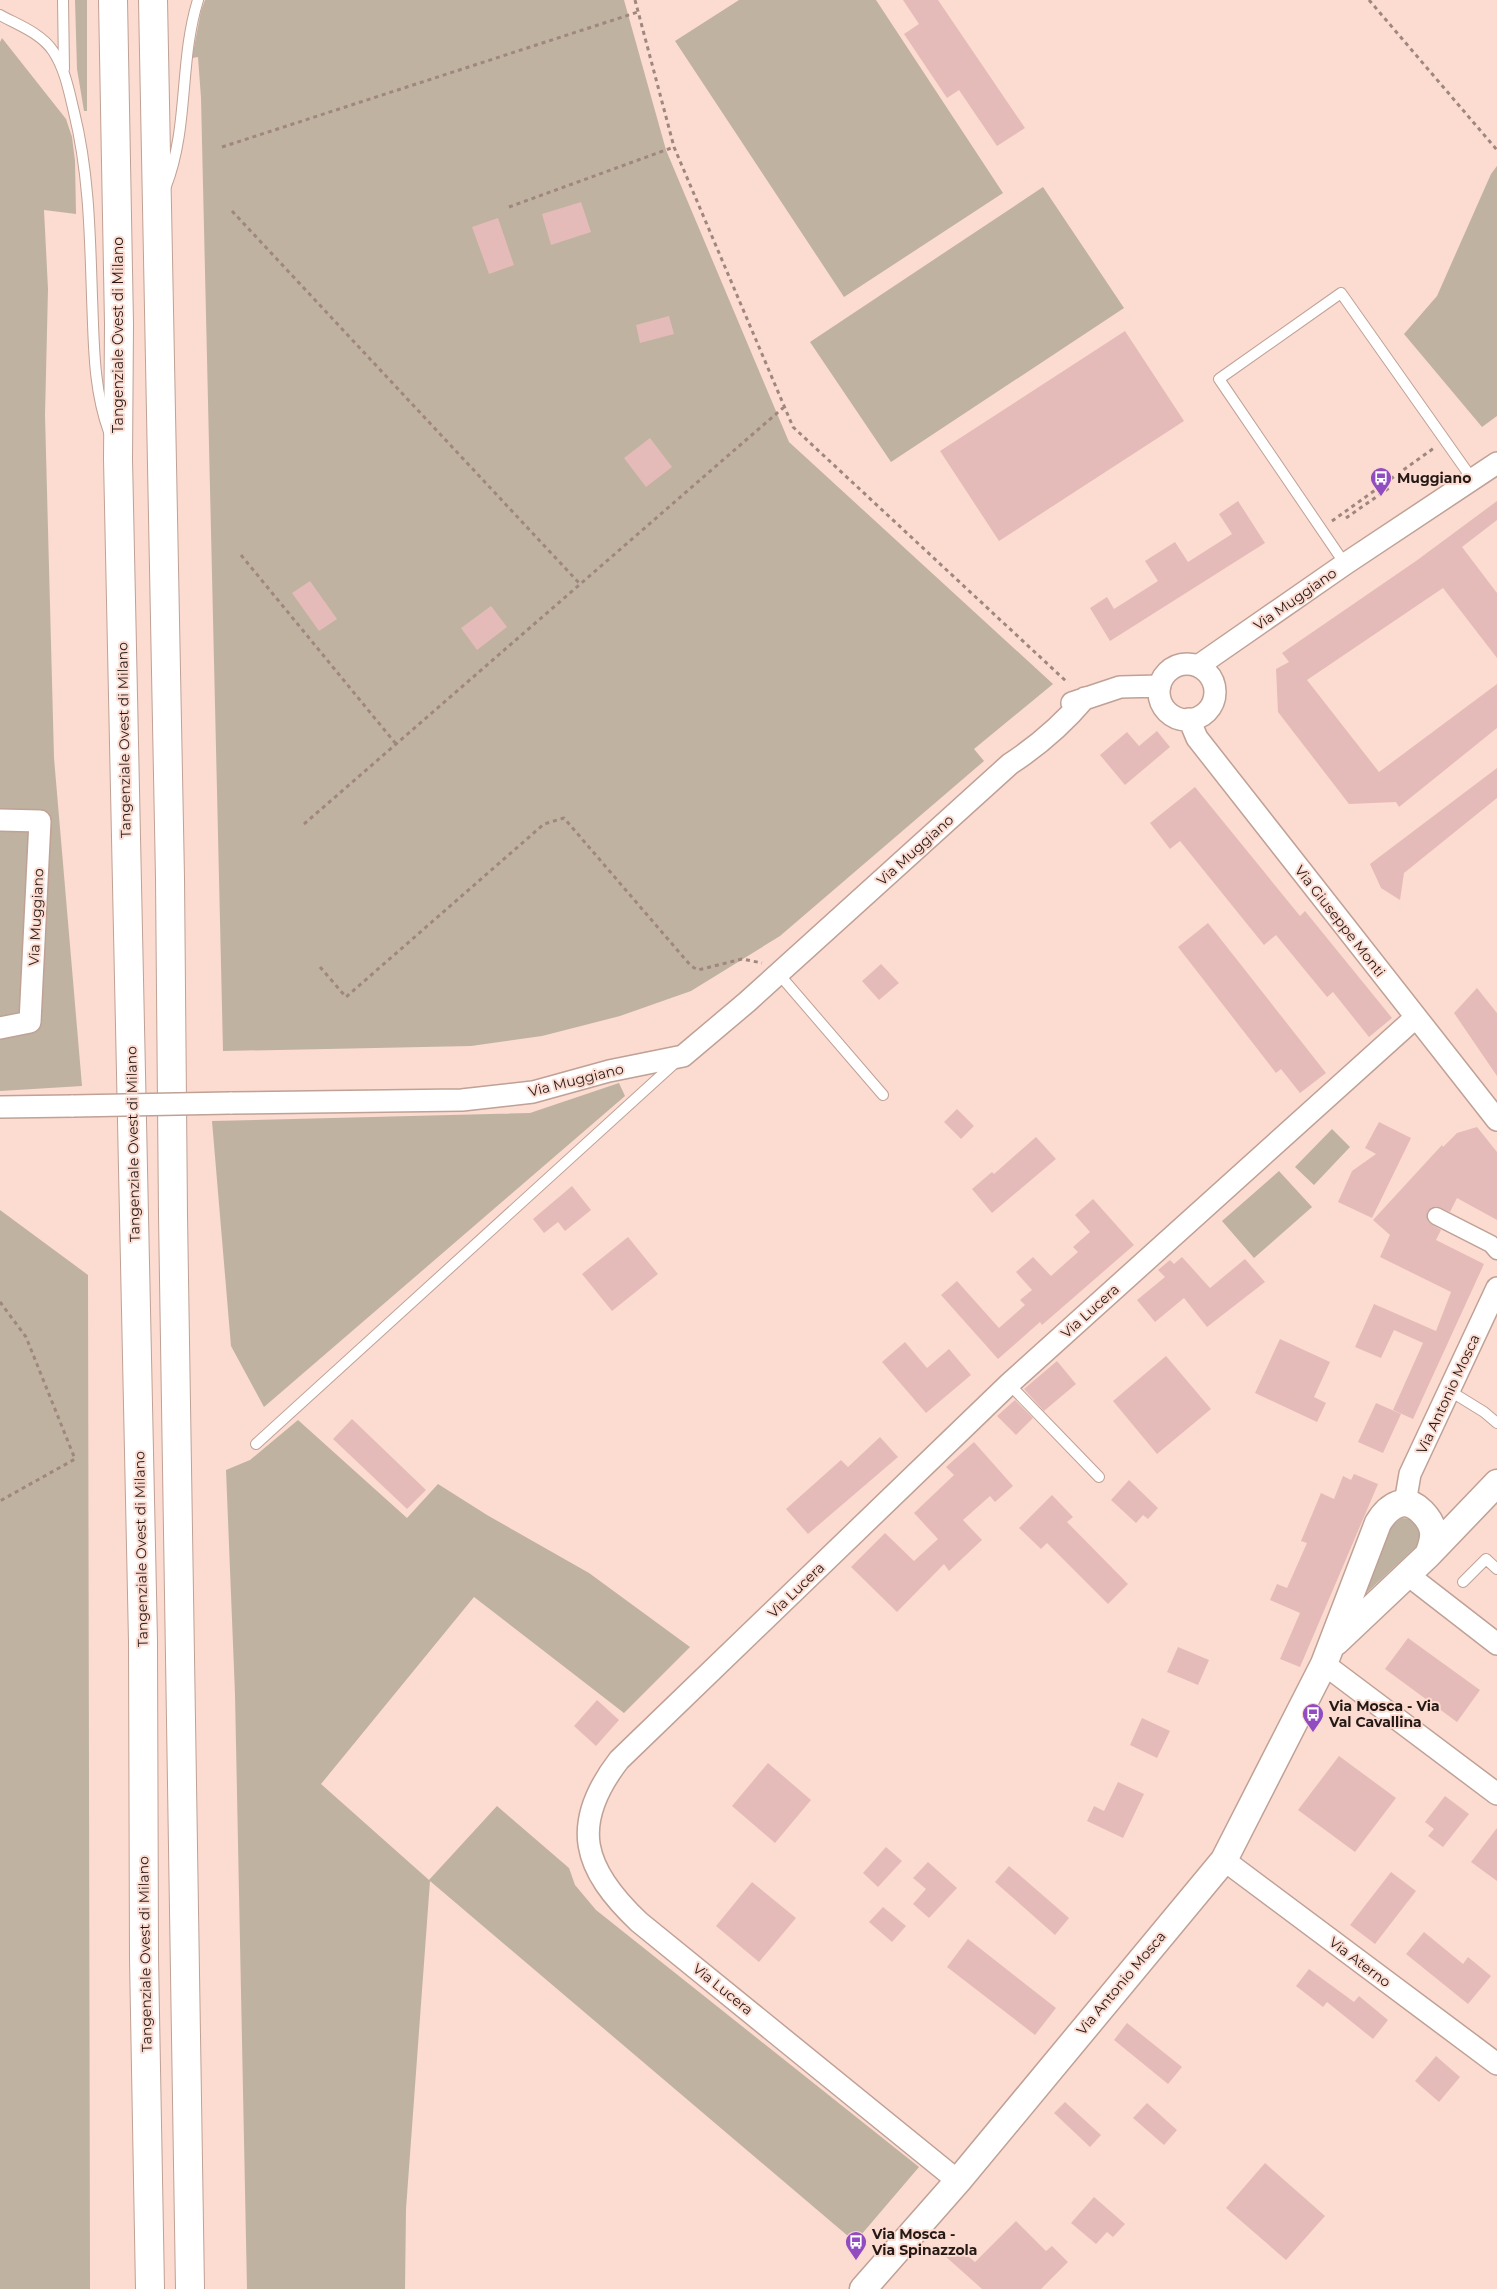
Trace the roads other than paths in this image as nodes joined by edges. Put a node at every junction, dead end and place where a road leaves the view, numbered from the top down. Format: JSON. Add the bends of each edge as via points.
{"nodes":[{"id":1,"x":63,"y":0,"type":"edge"},
{"id":2,"x":113,"y":0,"type":"edge"},
{"id":3,"x":153,"y":0,"type":"edge"},
{"id":4,"x":198,"y":0,"type":"edge"},
{"id":5,"x":0,"y":15,"type":"edge"},
{"id":6,"x":64,"y":73,"type":"junction"},
{"id":7,"x":156,"y":210,"type":"junction"},
{"id":8,"x":118,"y":459,"type":"junction"},
{"id":9,"x":1497,"y":463,"type":"edge"},
{"id":10,"x":1473,"y":480,"type":"junction"},
{"id":11,"x":1345,"y":564,"type":"junction"},
{"id":12,"x":1198,"y":666,"type":"junction"},
{"id":13,"x":1160,"y":686,"type":"junction"},
{"id":14,"x":1189,"y":719,"type":"junction"},
{"id":15,"x":0,"y":820,"type":"edge"},
{"id":16,"x":778,"y":974,"type":"junction"},
{"id":17,"x":1415,"y":1018,"type":"junction"},
{"id":18,"x":0,"y":1028,"type":"edge"},
{"id":19,"x":683,"y":1056,"type":"junction"},
{"id":20,"x":883,"y":1095,"type":"dead end"},
{"id":21,"x":0,"y":1107,"type":"edge"},
{"id":22,"x":1497,"y":1120,"type":"edge"},
{"id":23,"x":1436,"y":1216,"type":"dead end"},
{"id":24,"x":1497,"y":1251,"type":"edge"},
{"id":25,"x":1497,"y":1288,"type":"edge"},
{"id":26,"x":1009,"y":1384,"type":"junction"},
{"id":27,"x":1450,"y":1392,"type":"junction"},
{"id":28,"x":1497,"y":1423,"type":"edge"},
{"id":29,"x":256,"y":1444,"type":"dead end"},
{"id":30,"x":1099,"y":1477,"type":"dead end"},
{"id":31,"x":1497,"y":1482,"type":"edge"},
{"id":32,"x":1415,"y":1509,"type":"junction"},
{"id":33,"x":1428,"y":1555,"type":"junction"},
{"id":34,"x":1497,"y":1569,"type":"edge"},
{"id":35,"x":1408,"y":1575,"type":"junction"},
{"id":36,"x":1463,"y":1582,"type":"dead end"},
{"id":37,"x":1497,"y":1644,"type":"edge"},
{"id":38,"x":1328,"y":1655,"type":"junction"},
{"id":39,"x":1497,"y":1794,"type":"edge"},
{"id":40,"x":1224,"y":1860,"type":"junction"},
{"id":41,"x":1497,"y":2064,"type":"edge"},
{"id":42,"x":958,"y":2181,"type":"junction"},
{"id":43,"x":150,"y":2289,"type":"edge"},
{"id":44,"x":190,"y":2289,"type":"edge"},
{"id":45,"x":863,"y":2289,"type":"edge"}],
"edges":[{"from":1,"to":6,"type":"lane"},
{"from":2,"to":8,"type":"highway","name":"Tangenziale Ovest di Milano"},
{"from":3,"to":7,"type":"highway"},
{"from":4,"to":7,"type":"lane","via":[[188,42],[173,168]]},
{"from":5,"to":6,"type":"lane","via":[[44,40]]},
{"from":6,"to":8,"type":"lane","via":[[79,133],[88,195],[94,368],[99,400]]},
{"from":7,"to":44,"type":"highway","via":[[170,868]]},
{"from":8,"to":43,"type":"highway","name":"Tangenziale Ovest di Milano","via":[[143,1631]]},
{"from":9,"to":10,"type":"street","name":"Via Muggiano"},
{"from":10,"to":11,"type":"street","name":"Via Muggiano"},
{"from":10,"to":11,"type":"lane","via":[[1341,293],[1219,379]]},
{"from":11,"to":12,"type":"street","name":"Via Muggiano"},
{"from":12,"to":13,"type":"street","via":[[1184,664],[1174,667]]},
{"from":12,"to":14,"type":"street","via":[[1212,680],[1214,696],[1204,714]]},
{"from":13,"to":14,"type":"street","via":[[1160,698],[1166,710],[1177,718]]},
{"from":13,"to":16,"type":"street","name":"Via Muggiano","via":[[1120,687],[1056,710],[1025,739],[1010,764]]},
{"from":14,"to":17,"type":"street","name":"Via Giuseppe Monti","via":[[1197,738]]},
{"from":15,"to":18,"type":"street","name":"Via Muggiano","via":[[40,821],[30,1022]]},
{"from":16,"to":19,"type":"street","name":"Via Muggiano"},
{"from":16,"to":20,"type":"lane"},
{"from":17,"to":22,"type":"street","name":"Via Giuseppe Monti"},
{"from":17,"to":26,"type":"street","name":"Via Lucera"},
{"from":19,"to":21,"type":"street","name":"Via Muggiano","bridge":true,"via":[[609,1071],[533,1092],[462,1100]]},
{"from":19,"to":29,"type":"lane"},
{"from":23,"to":24,"type":"street","via":[[1491,1244]]},
{"from":25,"to":27,"type":"street","name":"Via Antonio Mosca"},
{"from":26,"to":30,"type":"lane"},
{"from":26,"to":42,"type":"street","name":"Via Lucera","via":[[619,1760],[602,1783],[589,1820],[593,1862],[616,1900]]},
{"from":27,"to":28,"type":"lane"},
{"from":27,"to":32,"type":"street","name":"Via Antonio Mosca","via":[[1410,1474]]},
{"from":31,"to":32,"type":"street","via":[[1458,1506]]},
{"from":31,"to":33,"type":"street"},
{"from":32,"to":33,"type":"street","via":[[1433,1532]]},
{"from":32,"to":38,"type":"street","via":[[1386,1510],[1378,1523]]},
{"from":33,"to":35,"type":"street"},
{"from":34,"to":36,"type":"lane","via":[[1486,1559]]},
{"from":35,"to":37,"type":"street"},
{"from":35,"to":38,"type":"street"},
{"from":38,"to":39,"type":"street"},
{"from":38,"to":40,"type":"street","name":"Via Antonio Mosca"},
{"from":40,"to":41,"type":"street","name":"Via Aterno"},
{"from":40,"to":42,"type":"street","name":"Via Antonio Mosca"},
{"from":42,"to":45,"type":"street","name":"Via Antonio Mosca"}]}
